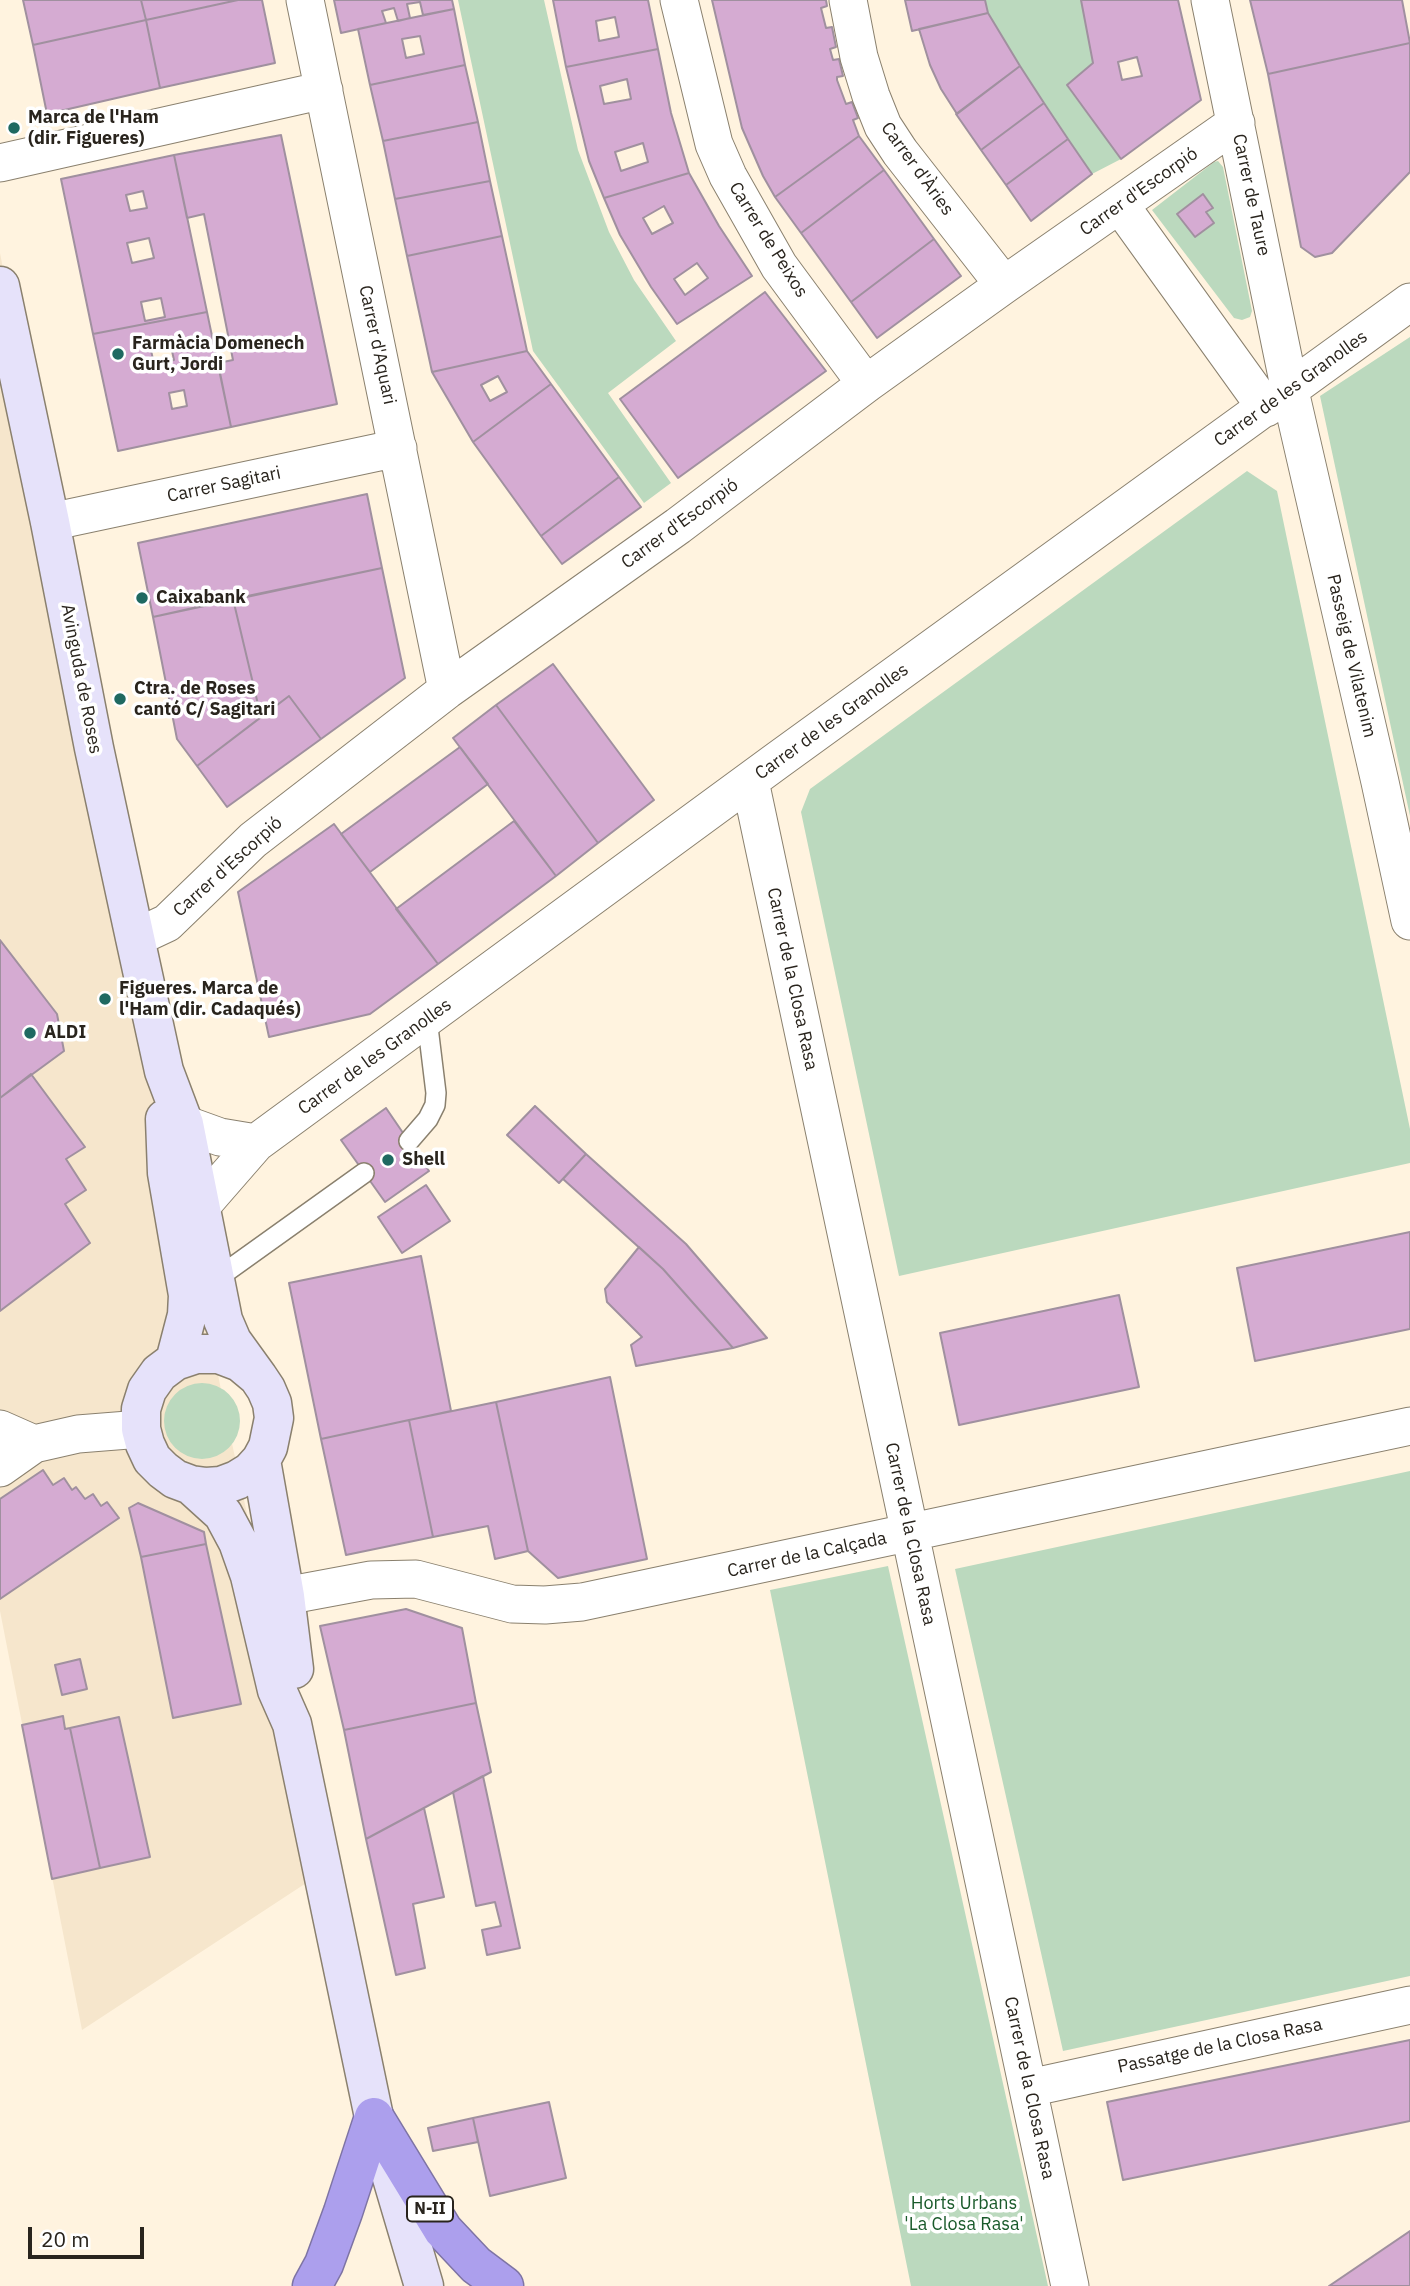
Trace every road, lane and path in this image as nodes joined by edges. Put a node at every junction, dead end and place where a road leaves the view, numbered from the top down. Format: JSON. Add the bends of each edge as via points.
{"nodes":[{"id":1,"x":305,"y":0,"type":"edge"},
{"id":2,"x":679,"y":0,"type":"edge"},
{"id":3,"x":848,"y":0,"type":"edge"},
{"id":4,"x":1210,"y":0,"type":"edge"},
{"id":5,"x":324,"y":90,"type":"junction"},
{"id":6,"x":1236,"y":123,"type":"junction"},
{"id":7,"x":0,"y":163,"type":"edge"},
{"id":8,"x":1120,"y":205,"type":"junction"},
{"id":9,"x":1004,"y":285,"type":"junction"},
{"id":10,"x":0,"y":286,"type":"edge"},
{"id":11,"x":1410,"y":302,"type":"edge"},
{"id":12,"x":866,"y":384,"type":"junction"},
{"id":13,"x":1278,"y":400,"type":"junction"},
{"id":14,"x":398,"y":447,"type":"junction"},
{"id":15,"x":50,"y":522,"type":"junction"},
{"id":16,"x":447,"y":690,"type":"junction"},
{"id":17,"x":750,"y":782,"type":"junction"},
{"id":18,"x":1410,"y":921,"type":"edge"},
{"id":19,"x":135,"y":938,"type":"junction"},
{"id":20,"x":427,"y":1019,"type":"junction"},
{"id":21,"x":164,"y":1071,"type":"junction"},
{"id":22,"x":184,"y":1124,"type":"junction"},
{"id":23,"x":409,"y":1140,"type":"dead end"},
{"id":24,"x":256,"y":1143,"type":"junction"},
{"id":25,"x":364,"y":1173,"type":"dead end"},
{"id":26,"x":202,"y":1205,"type":"junction"},
{"id":27,"x":216,"y":1279,"type":"junction"},
{"id":28,"x":175,"y":1361,"type":"junction"},
{"id":29,"x":258,"y":1377,"type":"junction"},
{"id":30,"x":1410,"y":1426,"type":"edge"},
{"id":31,"x":0,"y":1429,"type":"edge"},
{"id":32,"x":141,"y":1429,"type":"junction"},
{"id":33,"x":34,"y":1444,"type":"junction"},
{"id":34,"x":261,"y":1460,"type":"junction"},
{"id":35,"x":0,"y":1468,"type":"edge"},
{"id":36,"x":191,"y":1485,"type":"junction"},
{"id":37,"x":911,"y":1533,"type":"junction"},
{"id":38,"x":285,"y":1596,"type":"junction"},
{"id":39,"x":292,"y":1724,"type":"junction"},
{"id":40,"x":1410,"y":2005,"type":"edge"},
{"id":41,"x":1029,"y":2088,"type":"junction"},
{"id":42,"x":374,"y":2117,"type":"junction"},
{"id":43,"x":312,"y":2286,"type":"edge"},
{"id":44,"x":398,"y":2286,"type":"edge"},
{"id":45,"x":424,"y":2286,"type":"edge"},
{"id":46,"x":504,"y":2286,"type":"edge"},
{"id":47,"x":1070,"y":2286,"type":"edge"}],
"edges":[{"from":1,"to":5,"type":"street","name":"Carrer d'Aquari"},
{"from":2,"to":12,"type":"street","name":"Carrer de Peixos","via":[[714,144],[728,176],[779,266]]},
{"from":3,"to":9,"type":"street","name":"Carrer d'Àries","via":[[859,57],[883,126]]},
{"from":4,"to":6,"type":"street","name":"Carrer de Taure"},
{"from":5,"to":7,"type":"street"},
{"from":5,"to":14,"type":"street","name":"Carrer d'Aquari"},
{"from":6,"to":8,"type":"street","name":"Carrer d'Escorpió"},
{"from":6,"to":13,"type":"street","name":"Carrer de Taure"},
{"from":8,"to":9,"type":"street","name":"Carrer d'Escorpió"},
{"from":8,"to":13,"type":"street"},
{"from":9,"to":12,"type":"street","name":"Carrer d'Escorpió"},
{"from":10,"to":15,"type":"main road","name":"Avinguda de Roses"},
{"from":11,"to":13,"type":"street","name":"Carrer de les Granolles"},
{"from":12,"to":16,"type":"street","name":"Carrer d'Escorpió","via":[[678,527]]},
{"from":13,"to":17,"type":"street","name":"Carrer de les Granolles"},
{"from":13,"to":18,"type":"street","name":"Passeig de Vilatenim","via":[[1380,782]]},
{"from":14,"to":15,"type":"street","name":"Carrer Sagitari"},
{"from":14,"to":16,"type":"street","name":"Carrer d'Aquari"},
{"from":15,"to":19,"type":"main road","name":"Avinguda de Roses"},
{"from":16,"to":19,"type":"street","name":"Carrer d'Escorpió","via":[[253,840],[167,923]]},
{"from":17,"to":20,"type":"street","name":"Carrer de les Granolles"},
{"from":17,"to":37,"type":"street","name":"Carrer de la Closa Rasa"},
{"from":19,"to":21,"type":"main road","name":"Avinguda de Roses"},
{"from":20,"to":23,"type":"lane","via":[[435,1105]]},
{"from":20,"to":24,"type":"street","name":"Carrer de les Granolles"},
{"from":21,"to":22,"type":"main road"},
{"from":21,"to":28,"type":"main road","via":[[167,1173],[188,1295]]},
{"from":22,"to":24,"type":"street","via":[[220,1138]]},
{"from":22,"to":26,"type":"main road"},
{"from":24,"to":26,"type":"street","name":"Carrer de les Granolles"},
{"from":25,"to":27,"type":"lane"},
{"from":26,"to":27,"type":"main road"},
{"from":27,"to":29,"type":"main road","via":[[223,1320]]},
{"from":28,"to":29,"type":"main road","via":[[196,1354],[219,1354],[240,1362]]},
{"from":28,"to":32,"type":"main road","via":[[147,1390]]},
{"from":29,"to":34,"type":"main road","via":[[274,1418]]},
{"from":30,"to":37,"type":"street","name":"Carrer de la Calçada"},
{"from":31,"to":33,"type":"street"},
{"from":32,"to":33,"type":"street","via":[[78,1434]]},
{"from":32,"to":36,"type":"main road","via":[[158,1464],[175,1479]]},
{"from":33,"to":35,"type":"street"},
{"from":34,"to":36,"type":"main road","via":[[250,1472],[221,1486]]},
{"from":34,"to":38,"type":"main road"},
{"from":36,"to":39,"type":"main road","via":[[223,1514],[238,1542],[277,1690]]},
{"from":37,"to":38,"type":"street","name":"Carrer de la Calçada","via":[[582,1602],[512,1604],[416,1579],[371,1580]]},
{"from":37,"to":41,"type":"street","name":"Carrer de la Closa Rasa"},
{"from":38,"to":39,"type":"main road","via":[[295,1672]]},
{"from":39,"to":42,"type":"main road"},
{"from":40,"to":41,"type":"street","name":"Passatge de la Closa Rasa"},
{"from":41,"to":47,"type":"street","name":"Carrer de la Closa Rasa"},
{"from":42,"to":43,"type":"highway","via":[[324,2264]]},
{"from":42,"to":44,"type":"main road","via":[[378,2187]]},
{"from":42,"to":45,"type":"main road"},
{"from":42,"to":46,"type":"highway","number":"N-II","via":[[443,2230]]}]}
